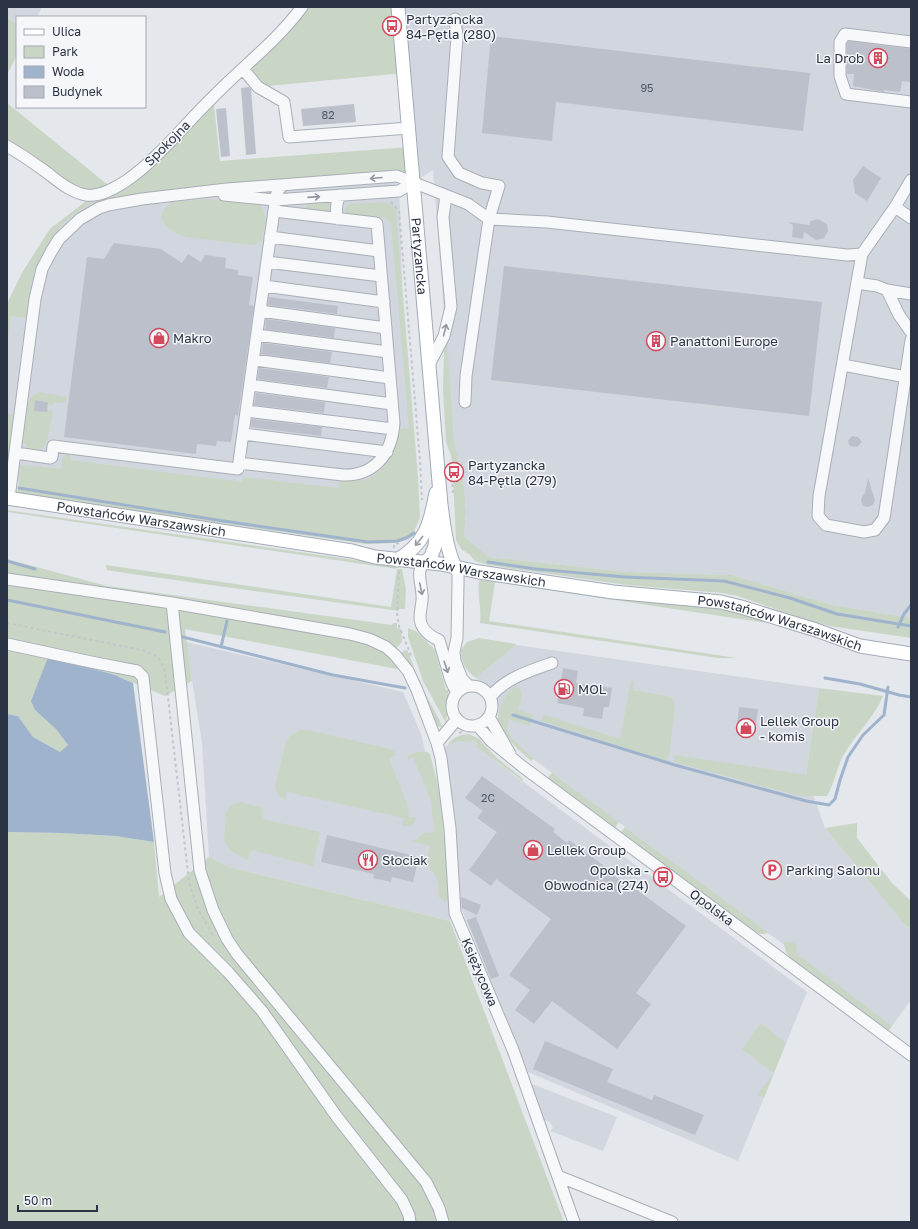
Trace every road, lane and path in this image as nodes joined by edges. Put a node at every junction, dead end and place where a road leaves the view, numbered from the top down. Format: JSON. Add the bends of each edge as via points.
{"nodes":[{"id":1,"x":302,"y":7,"type":"edge"},
{"id":2,"x":398,"y":7,"type":"edge"},
{"id":3,"x":455,"y":19,"type":"dead end"},
{"id":4,"x":911,"y":42,"type":"edge"},
{"id":5,"x":243,"y":69,"type":"junction"},
{"id":6,"x":911,"y":102,"type":"edge"},
{"id":7,"x":409,"y":128,"type":"junction"},
{"id":8,"x":7,"y":146,"type":"edge"},
{"id":9,"x":911,"y":180,"type":"edge"},
{"id":10,"x":414,"y":182,"type":"junction"},
{"id":11,"x":284,"y":185,"type":"junction"},
{"id":12,"x":194,"y":193,"type":"junction"},
{"id":13,"x":340,"y":195,"type":"junction"},
{"id":14,"x":446,"y":196,"type":"junction"},
{"id":15,"x":390,"y":197,"type":"dead end"},
{"id":16,"x":275,"y":206,"type":"junction"},
{"id":17,"x":895,"y":207,"type":"junction"},
{"id":18,"x":911,"y":218,"type":"edge"},
{"id":19,"x":338,"y":219,"type":"junction"},
{"id":20,"x":489,"y":219,"type":"junction"},
{"id":21,"x":270,"y":237,"type":"junction"},
{"id":22,"x":379,"y":251,"type":"junction"},
{"id":23,"x":862,"y":254,"type":"junction"},
{"id":24,"x":267,"y":262,"type":"junction"},
{"id":25,"x":381,"y":276,"type":"junction"},
{"id":26,"x":857,"y":283,"type":"junction"},
{"id":27,"x":264,"y":286,"type":"junction"},
{"id":28,"x":887,"y":290,"type":"junction"},
{"id":29,"x":911,"y":294,"type":"edge"},
{"id":30,"x":384,"y":302,"type":"junction"},
{"id":31,"x":260,"y":310,"type":"junction"},
{"id":32,"x":386,"y":328,"type":"junction"},
{"id":33,"x":911,"y":332,"type":"edge"},
{"id":34,"x":257,"y":335,"type":"junction"},
{"id":35,"x":911,"y":340,"type":"edge"},
{"id":36,"x":388,"y":352,"type":"junction"},
{"id":37,"x":254,"y":360,"type":"junction"},
{"id":38,"x":429,"y":365,"type":"junction"},
{"id":39,"x":843,"y":365,"type":"junction"},
{"id":40,"x":906,"y":376,"type":"junction"},
{"id":41,"x":390,"y":378,"type":"junction"},
{"id":42,"x":250,"y":385,"type":"junction"},
{"id":43,"x":465,"y":402,"type":"dead end"},
{"id":44,"x":392,"y":404,"type":"junction"},
{"id":45,"x":246,"y":411,"type":"junction"},
{"id":46,"x":393,"y":429,"type":"junction"},
{"id":47,"x":243,"y":434,"type":"junction"},
{"id":48,"x":387,"y":452,"type":"junction"},
{"id":49,"x":16,"y":453,"type":"junction"},
{"id":50,"x":239,"y":463,"type":"junction"},
{"id":51,"x":439,"y":477,"type":"junction"},
{"id":52,"x":8,"y":498,"type":"edge"},
{"id":53,"x":422,"y":503,"type":"dead end"},
{"id":54,"x":441,"y":505,"type":"junction"},
{"id":55,"x":406,"y":542,"type":"dead end"},
{"id":56,"x":428,"y":558,"type":"junction"},
{"id":57,"x":396,"y":560,"type":"junction"},
{"id":58,"x":455,"y":567,"type":"junction"},
{"id":59,"x":7,"y":578,"type":"edge"},
{"id":60,"x":172,"y":603,"type":"junction"},
{"id":61,"x":396,"y":604,"type":"dead end"},
{"id":62,"x":7,"y":623,"type":"edge"},
{"id":63,"x":7,"y":644,"type":"edge"},
{"id":64,"x":911,"y":654,"type":"edge"},
{"id":65,"x":552,"y":663,"type":"dead end"},
{"id":66,"x":469,"y":686,"type":"junction"},
{"id":67,"x":457,"y":693,"type":"junction"},
{"id":68,"x":490,"y":697,"type":"junction"},
{"id":69,"x":489,"y":717,"type":"junction"},
{"id":70,"x":457,"y":719,"type":"junction"},
{"id":71,"x":477,"y":725,"type":"junction"},
{"id":72,"x":436,"y":743,"type":"junction"},
{"id":73,"x":513,"y":758,"type":"junction"},
{"id":74,"x":215,"y":940,"type":"dead end"},
{"id":75,"x":911,"y":1055,"type":"edge"},
{"id":76,"x":558,"y":1176,"type":"junction"},
{"id":77,"x":410,"y":1222,"type":"edge"},
{"id":78,"x":443,"y":1222,"type":"edge"},
{"id":79,"x":574,"y":1222,"type":"edge"},
{"id":80,"x":672,"y":1222,"type":"edge"}],
"edges":[{"from":1,"to":5,"type":"street","name":"Spokojna"},
{"from":2,"to":7,"type":"main road","name":"Partyzancka"},
{"from":3,"to":20,"type":"street","via":[[457,36],[448,157],[459,173],[482,183],[499,186]]},
{"from":4,"to":6,"type":"street","via":[[845,34],[840,42],[840,76],[846,94]]},
{"from":5,"to":7,"type":"street","via":[[258,86],[284,102],[289,137]]},
{"from":5,"to":8,"type":"street","name":"Spokojna","via":[[141,170],[103,193],[87,195],[69,188]]},
{"from":7,"to":10,"type":"main road","name":"Partyzancka"},
{"from":9,"to":17,"type":"street"},
{"from":10,"to":11,"type":"street","one_way":true,"via":[[397,176]]},
{"from":10,"to":13,"type":"street","via":[[399,191]]},
{"from":10,"to":14,"type":"street"},
{"from":10,"to":38,"type":"main road","name":"Partyzancka"},
{"from":11,"to":12,"type":"street"},
{"from":11,"to":16,"type":"street","via":[[277,192]]},
{"from":12,"to":16,"type":"street","via":[[228,195]]},
{"from":12,"to":49,"type":"street","via":[[135,200],[99,208],[80,219],[55,245],[42,269],[35,299]]},
{"from":16,"to":13,"type":"street","one_way":true},
{"from":13,"to":19,"type":"street","via":[[336,214]]},
{"from":14,"to":20,"type":"street","via":[[468,204]]},
{"from":38,"to":14,"type":"street","one_way":true,"via":[[444,336],[451,307],[443,217]]},
{"from":15,"to":53,"type":"path","via":[[399,211]]},
{"from":16,"to":19,"type":"street"},
{"from":16,"to":21,"type":"street"},
{"from":17,"to":18,"type":"street"},
{"from":17,"to":23,"type":"street"},
{"from":19,"to":22,"type":"street","via":[[376,223]]},
{"from":20,"to":23,"type":"street","via":[[547,222],[847,255]]},
{"from":20,"to":43,"type":"street","via":[[466,376]]},
{"from":21,"to":22,"type":"street"},
{"from":21,"to":24,"type":"street"},
{"from":22,"to":25,"type":"street"},
{"from":23,"to":26,"type":"street"},
{"from":24,"to":25,"type":"street"},
{"from":24,"to":27,"type":"street"},
{"from":25,"to":30,"type":"street"},
{"from":26,"to":28,"type":"street"},
{"from":26,"to":39,"type":"street"},
{"from":27,"to":30,"type":"street"},
{"from":27,"to":31,"type":"street"},
{"from":28,"to":29,"type":"street"},
{"from":28,"to":33,"type":"street"},
{"from":30,"to":32,"type":"street"},
{"from":31,"to":32,"type":"street"},
{"from":31,"to":34,"type":"street"},
{"from":32,"to":36,"type":"street"},
{"from":34,"to":36,"type":"street"},
{"from":34,"to":37,"type":"street"},
{"from":35,"to":40,"type":"street"},
{"from":36,"to":41,"type":"street"},
{"from":37,"to":41,"type":"street"},
{"from":37,"to":42,"type":"street"},
{"from":38,"to":51,"type":"main road","name":"Partyzancka"},
{"from":39,"to":40,"type":"street"},
{"from":39,"to":40,"type":"street","via":[[819,496],[818,516],[826,526],[864,532],[875,530],[884,518]]},
{"from":41,"to":44,"type":"street"},
{"from":42,"to":44,"type":"street"},
{"from":42,"to":45,"type":"street"},
{"from":44,"to":46,"type":"street"},
{"from":45,"to":46,"type":"street"},
{"from":45,"to":47,"type":"street"},
{"from":46,"to":48,"type":"street"},
{"from":47,"to":48,"type":"street"},
{"from":47,"to":50,"type":"street"},
{"from":48,"to":50,"type":"street","via":[[367,471],[354,475]]},
{"from":49,"to":50,"type":"street","via":[[50,458],[53,446],[238,468]]},
{"from":49,"to":52,"type":"street"},
{"from":51,"to":54,"type":"main road","name":"Partyzancka"},
{"from":51,"to":57,"type":"main road","one_way":true,"via":[[430,518],[422,538]]},
{"from":52,"to":57,"type":"main road","name":"Powstańców Warszawskich"},
{"from":54,"to":56,"type":"main road","name":"Partyzancka","via":[[435,546]]},
{"from":54,"to":58,"type":"main road","name":"Partyzancka","via":[[445,535]]},
{"from":55,"to":57,"type":"path","via":[[394,544]]},
{"from":56,"to":57,"type":"main road","name":"Powstańców Warszawskich"},
{"from":56,"to":58,"type":"main road","name":"Powstańców Warszawskich"},
{"from":56,"to":67,"type":"street","one_way":true,"via":[[419,573],[422,596],[420,622],[428,634],[439,640]]},
{"from":57,"to":61,"type":"path","via":[[400,566]]},
{"from":58,"to":64,"type":"main road","name":"Powstańców Warszawskich","via":[[613,592],[721,602],[860,646]]},
{"from":58,"to":66,"type":"street","via":[[458,583],[455,661],[462,678]]},
{"from":59,"to":60,"type":"street","name":"Księżycowa"},
{"from":60,"to":72,"type":"street","name":"Księżycowa","via":[[350,634],[386,647],[408,671]]},
{"from":60,"to":78,"type":"street","via":[[200,871],[213,910],[236,954],[426,1182]]},
{"from":62,"to":74,"type":"path","via":[[142,650],[154,654],[161,661],[165,671],[189,882],[197,907]]},
{"from":63,"to":77,"type":"street","via":[[137,671],[143,677],[165,873],[171,899],[189,933],[262,1011],[338,1117],[402,1200]]},
{"from":65,"to":68,"type":"street","via":[[517,676],[502,685]]},
{"from":66,"to":67,"type":"street"},
{"from":66,"to":68,"type":"street","via":[[484,689]]},
{"from":67,"to":70,"type":"street","via":[[452,703]]},
{"from":68,"to":69,"type":"street","via":[[492,707]]},
{"from":69,"to":71,"type":"street"},
{"from":69,"to":73,"type":"street","name":"Opolska"},
{"from":70,"to":71,"type":"street","via":[[466,725]]},
{"from":70,"to":72,"type":"street"},
{"from":71,"to":73,"type":"street","name":"Opolska","via":[[491,742]]},
{"from":72,"to":76,"type":"street","name":"Księżycowa","via":[[441,758],[450,828],[455,912],[513,1050]]},
{"from":73,"to":75,"type":"street","name":"Opolska"},
{"from":76,"to":79,"type":"street","name":"Księżycowa"},
{"from":76,"to":80,"type":"street"}]}
